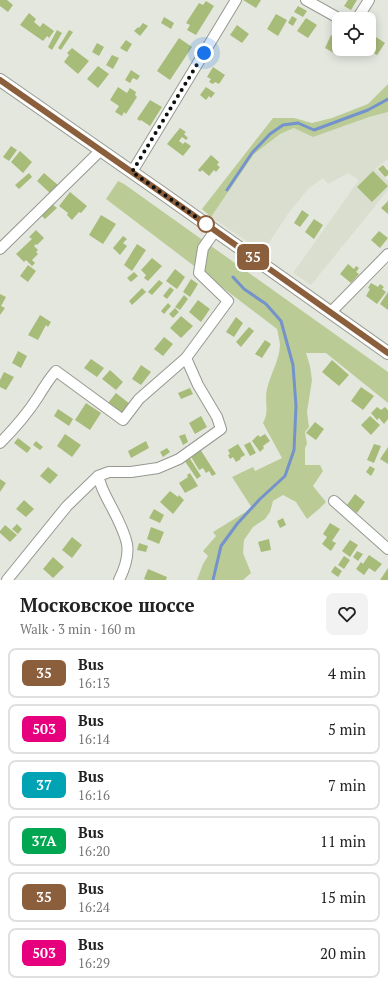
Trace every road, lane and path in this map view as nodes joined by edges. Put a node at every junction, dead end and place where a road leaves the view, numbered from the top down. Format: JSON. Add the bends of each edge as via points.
{"nodes":[{"id":1,"x":236,"y":0,"type":"edge"},
{"id":2,"x":306,"y":0,"type":"edge"},
{"id":3,"x":369,"y":0,"type":"edge"},
{"id":4,"x":361,"y":12,"type":"edge"},
{"id":5,"x":332,"y":15,"type":"edge"},
{"id":6,"x":0,"y":80,"type":"edge"},
{"id":7,"x":101,"y":150,"type":"junction"},
{"id":8,"x":132,"y":172,"type":"junction"},
{"id":9,"x":215,"y":230,"type":"junction"},
{"id":10,"x":0,"y":249,"type":"edge"},
{"id":11,"x":388,"y":254,"type":"edge"},
{"id":12,"x":331,"y":312,"type":"junction"},
{"id":13,"x":388,"y":353,"type":"edge"},
{"id":14,"x":186,"y":358,"type":"junction"},
{"id":15,"x":0,"y":443,"type":"edge"},
{"id":16,"x":98,"y":476,"type":"junction"},
{"id":17,"x":334,"y":501,"type":"dead end"},
{"id":18,"x":388,"y":549,"type":"edge"},
{"id":19,"x":7,"y":580,"type":"edge"},
{"id":20,"x":119,"y":580,"type":"edge"}],
"edges":[{"from":1,"to":8,"type":"street"},
{"from":2,"to":5,"type":"street"},
{"from":3,"to":4,"type":"street"},
{"from":6,"to":7,"type":"main road"},
{"from":7,"to":8,"type":"main road"},
{"from":7,"to":10,"type":"street"},
{"from":8,"to":9,"type":"main road"},
{"from":9,"to":12,"type":"main road"},
{"from":9,"to":14,"type":"street","via":[[203,248],[199,273],[228,301]]},
{"from":11,"to":12,"type":"street"},
{"from":12,"to":13,"type":"main road"},
{"from":14,"to":15,"type":"street","via":[[139,399],[123,420],[56,370],[14,429]]},
{"from":14,"to":16,"type":"street","via":[[221,429],[179,459],[158,468],[109,472]]},
{"from":16,"to":19,"type":"street","via":[[67,506]]},
{"from":16,"to":20,"type":"street","via":[[121,526],[127,546],[126,561]]},
{"from":17,"to":18,"type":"street"}]}
